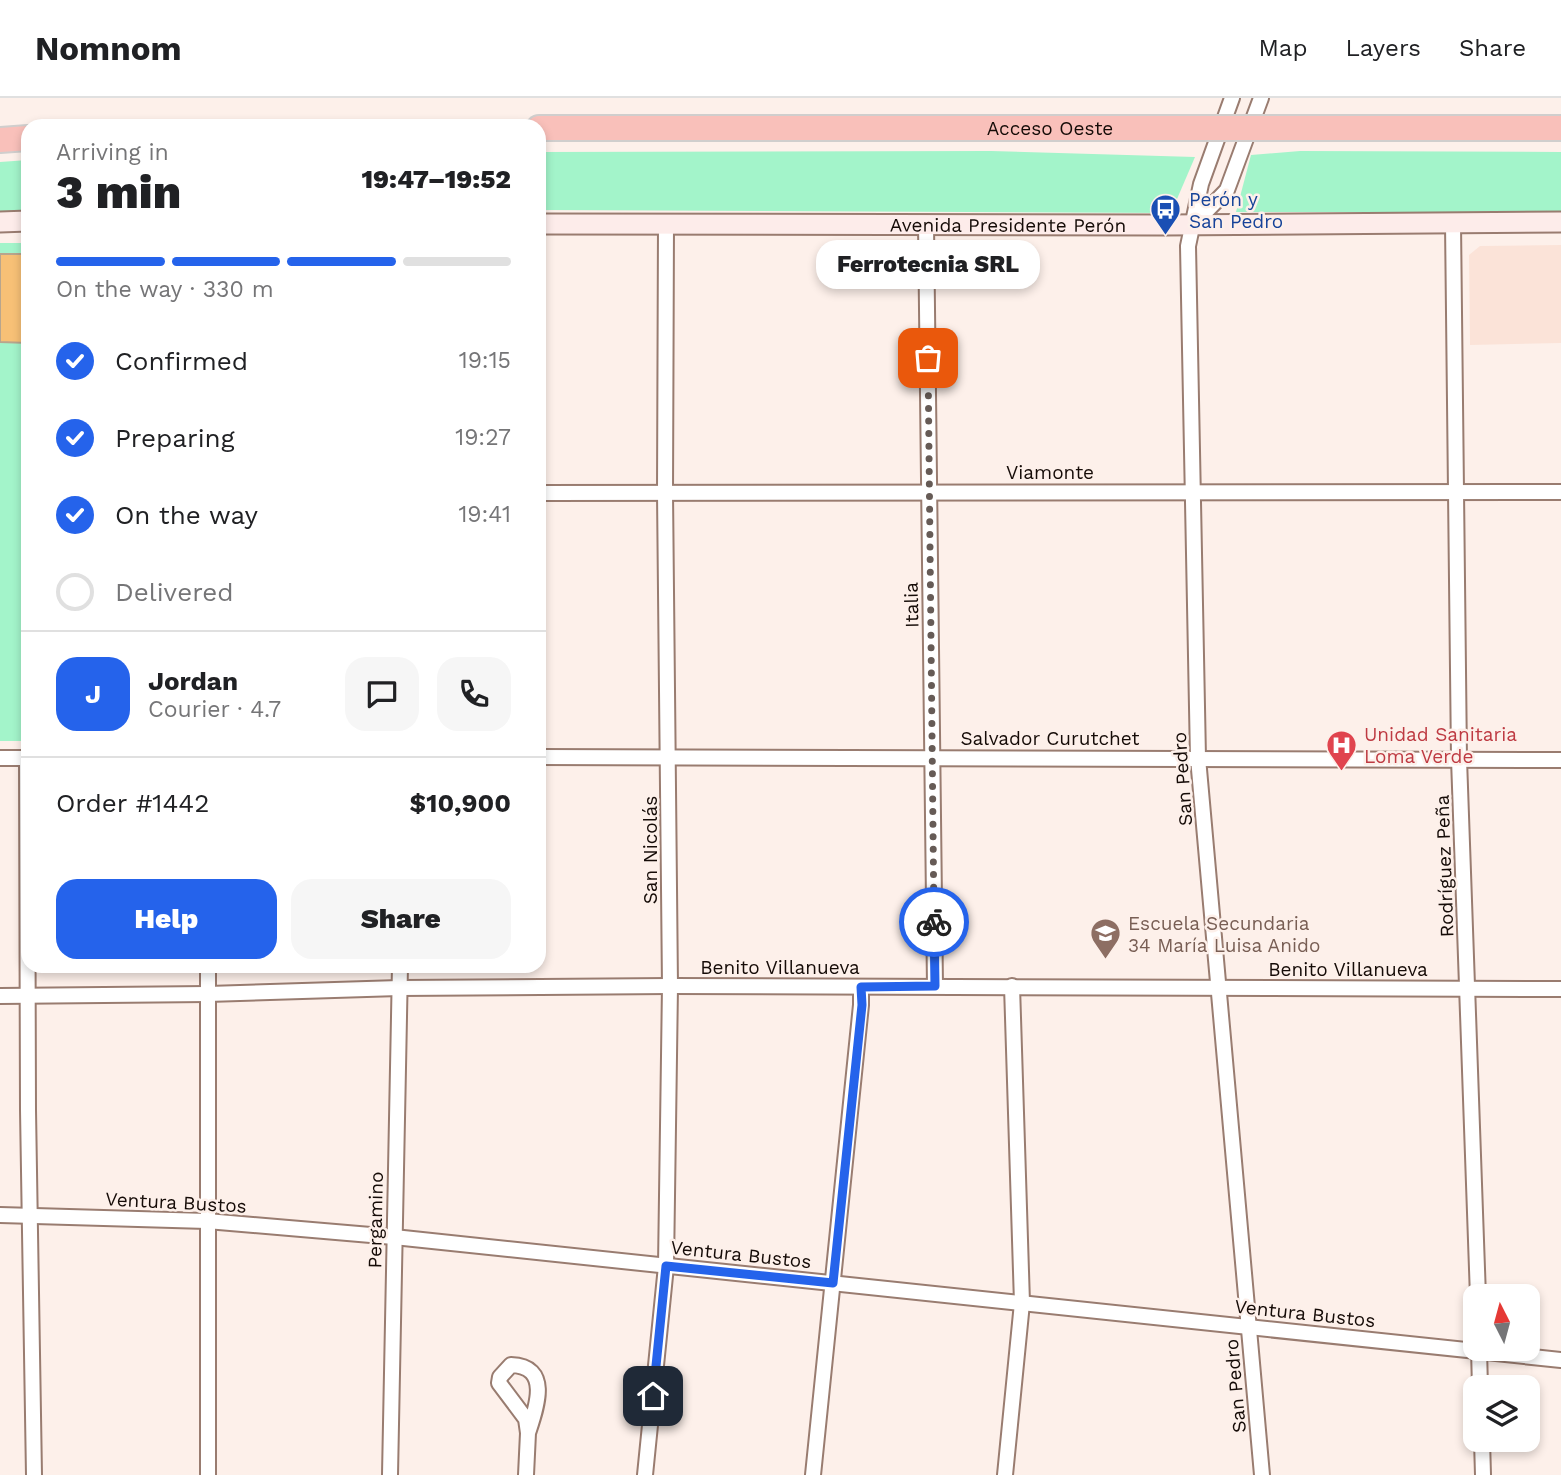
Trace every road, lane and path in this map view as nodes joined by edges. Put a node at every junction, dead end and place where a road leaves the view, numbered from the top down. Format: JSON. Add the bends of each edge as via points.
{"nodes":[{"id":1,"x":1232,"y":98,"type":"edge"},
{"id":2,"x":1262,"y":98,"type":"edge"},
{"id":3,"x":546,"y":128,"type":"edge"},
{"id":4,"x":1561,"y":128,"type":"edge"},
{"id":5,"x":21,"y":138,"type":"edge"},
{"id":6,"x":0,"y":140,"type":"edge"},
{"id":7,"x":21,"y":221,"type":"edge"},
{"id":8,"x":0,"y":222,"type":"edge"},
{"id":9,"x":1561,"y":222,"type":"edge"},
{"id":10,"x":1453,"y":223,"type":"junction"},
{"id":11,"x":546,"y":224,"type":"edge"},
{"id":12,"x":666,"y":224,"type":"junction"},
{"id":13,"x":926,"y":224,"type":"junction"},
{"id":14,"x":1194,"y":225,"type":"junction"},
{"id":15,"x":929,"y":491,"type":"junction"},
{"id":16,"x":1193,"y":491,"type":"junction"},
{"id":17,"x":1456,"y":492,"type":"junction"},
{"id":18,"x":1561,"y":492,"type":"edge"},
{"id":19,"x":546,"y":493,"type":"edge"},
{"id":20,"x":665,"y":493,"type":"junction"},
{"id":21,"x":669,"y":756,"type":"junction"},
{"id":22,"x":546,"y":757,"type":"edge"},
{"id":23,"x":932,"y":757,"type":"junction"},
{"id":24,"x":0,"y":758,"type":"edge"},
{"id":25,"x":21,"y":758,"type":"edge"},
{"id":26,"x":1198,"y":758,"type":"junction"},
{"id":27,"x":1459,"y":759,"type":"junction"},
{"id":28,"x":1561,"y":760,"type":"edge"},
{"id":29,"x":27,"y":973,"type":"edge"},
{"id":30,"x":208,"y":973,"type":"edge"},
{"id":31,"x":400,"y":973,"type":"edge"},
{"id":32,"x":670,"y":986,"type":"junction"},
{"id":33,"x":935,"y":986,"type":"junction"},
{"id":34,"x":1012,"y":986,"type":"junction"},
{"id":35,"x":861,"y":987,"type":"junction"},
{"id":36,"x":399,"y":988,"type":"junction"},
{"id":37,"x":1217,"y":988,"type":"junction"},
{"id":38,"x":1468,"y":989,"type":"junction"},
{"id":39,"x":1561,"y":989,"type":"edge"},
{"id":40,"x":208,"y":994,"type":"junction"},
{"id":41,"x":0,"y":996,"type":"edge"},
{"id":42,"x":27,"y":996,"type":"junction"},
{"id":43,"x":0,"y":1215,"type":"edge"},
{"id":44,"x":30,"y":1215,"type":"junction"},
{"id":45,"x":207,"y":1221,"type":"junction"},
{"id":46,"x":394,"y":1237,"type":"junction"},
{"id":47,"x":666,"y":1266,"type":"junction"},
{"id":48,"x":833,"y":1283,"type":"junction"},
{"id":49,"x":1478,"y":1284,"type":"edge"},
{"id":50,"x":1022,"y":1303,"type":"junction"},
{"id":51,"x":1249,"y":1326,"type":"junction"},
{"id":52,"x":1463,"y":1348,"type":"edge"},
{"id":53,"x":1540,"y":1357,"type":"edge"},
{"id":54,"x":1561,"y":1360,"type":"edge"},
{"id":55,"x":528,"y":1433,"type":"dead end"},
{"id":56,"x":1482,"y":1452,"type":"edge"},
{"id":57,"x":34,"y":1475,"type":"edge"},
{"id":58,"x":208,"y":1475,"type":"edge"},
{"id":59,"x":390,"y":1475,"type":"edge"},
{"id":60,"x":526,"y":1475,"type":"edge"},
{"id":61,"x":645,"y":1475,"type":"edge"},
{"id":62,"x":813,"y":1475,"type":"edge"},
{"id":63,"x":1005,"y":1475,"type":"edge"},
{"id":64,"x":1262,"y":1475,"type":"edge"},
{"id":65,"x":1483,"y":1475,"type":"edge"}],
"edges":[{"from":1,"to":14,"type":"street","name":"San Pedro","via":[[1202,184]]},
{"from":2,"to":14,"type":"street","via":[[1227,190]]},
{"from":3,"to":4,"type":"highway","name":"Acceso Oeste","bridge":true},
{"from":5,"to":6,"type":"highway"},
{"from":7,"to":8,"type":"street"},
{"from":9,"to":10,"type":"street","name":"Avenida Presidente Perón"},
{"from":10,"to":14,"type":"street","name":"Avenida Presidente Perón"},
{"from":10,"to":17,"type":"street","name":"Rodríguez Peña"},
{"from":11,"to":12,"type":"street","name":"Avenida Presidente Perón"},
{"from":12,"to":13,"type":"street","name":"Avenida Presidente Perón"},
{"from":12,"to":20,"type":"street","name":"San Nicolás"},
{"from":13,"to":14,"type":"street","name":"Avenida Presidente Perón"},
{"from":13,"to":15,"type":"street","name":"Italia"},
{"from":14,"to":16,"type":"street","name":"San Pedro","via":[[1188,246]]},
{"from":15,"to":16,"type":"street","name":"Viamonte"},
{"from":15,"to":20,"type":"street","name":"Viamonte"},
{"from":15,"to":23,"type":"street","name":"Italia"},
{"from":16,"to":17,"type":"street","name":"Viamonte"},
{"from":16,"to":26,"type":"street","name":"San Pedro"},
{"from":17,"to":18,"type":"street","name":"Viamonte"},
{"from":17,"to":27,"type":"street","name":"Rodríguez Peña"},
{"from":19,"to":20,"type":"street","name":"Viamonte"},
{"from":20,"to":21,"type":"street","name":"San Nicolás"},
{"from":21,"to":22,"type":"street","name":"Salvador Curutchet"},
{"from":21,"to":23,"type":"street","name":"Salvador Curutchet"},
{"from":21,"to":32,"type":"street","name":"San Nicolás"},
{"from":23,"to":26,"type":"street","name":"Salvador Curutchet"},
{"from":23,"to":33,"type":"street","name":"Italia"},
{"from":24,"to":25,"type":"street"},
{"from":26,"to":27,"type":"street","name":"Salvador Curutchet"},
{"from":26,"to":37,"type":"street","name":"San Pedro"},
{"from":27,"to":28,"type":"street","name":"Salvador Curutchet"},
{"from":27,"to":38,"type":"street","name":"Rodríguez Peña"},
{"from":29,"to":42,"type":"street"},
{"from":30,"to":40,"type":"street"},
{"from":31,"to":36,"type":"street","name":"Pergamino"},
{"from":32,"to":35,"type":"street","name":"Benito Villanueva"},
{"from":32,"to":36,"type":"street","name":"Benito Villanueva"},
{"from":32,"to":47,"type":"street","name":"San Nicolás"},
{"from":33,"to":34,"type":"street","name":"Benito Villanueva"},
{"from":33,"to":35,"type":"street","name":"Benito Villanueva"},
{"from":34,"to":37,"type":"street","name":"Benito Villanueva"},
{"from":34,"to":50,"type":"street"},
{"from":35,"to":48,"type":"street"},
{"from":36,"to":40,"type":"street","name":"Benito Villanueva"},
{"from":36,"to":46,"type":"street","name":"Pergamino"},
{"from":37,"to":38,"type":"street","name":"Benito Villanueva"},
{"from":37,"to":51,"type":"street","name":"San Pedro"},
{"from":38,"to":39,"type":"street","name":"Benito Villanueva"},
{"from":38,"to":49,"type":"street","name":"Rodríguez Peña"},
{"from":40,"to":42,"type":"street","name":"Benito Villanueva"},
{"from":40,"to":45,"type":"street"},
{"from":41,"to":42,"type":"street","name":"Benito Villanueva"},
{"from":42,"to":44,"type":"street"},
{"from":43,"to":44,"type":"street","name":"Ventura Bustos"},
{"from":44,"to":45,"type":"street","name":"Ventura Bustos"},
{"from":44,"to":57,"type":"street"},
{"from":45,"to":46,"type":"street","name":"Ventura Bustos"},
{"from":45,"to":58,"type":"street"},
{"from":46,"to":47,"type":"street","name":"Ventura Bustos"},
{"from":46,"to":59,"type":"street","name":"Pergamino"},
{"from":47,"to":48,"type":"street","name":"Ventura Bustos"},
{"from":47,"to":61,"type":"street","name":"San Nicolás"},
{"from":48,"to":50,"type":"street","name":"Ventura Bustos"},
{"from":48,"to":62,"type":"street"},
{"from":50,"to":51,"type":"street","name":"Ventura Bustos"},
{"from":50,"to":63,"type":"street"},
{"from":51,"to":52,"type":"street","name":"Ventura Bustos"},
{"from":51,"to":64,"type":"street","name":"San Pedro"},
{"from":53,"to":54,"type":"street","name":"Ventura Bustos"},
{"from":55,"to":60,"type":"street"},
{"from":56,"to":65,"type":"street"}]}
